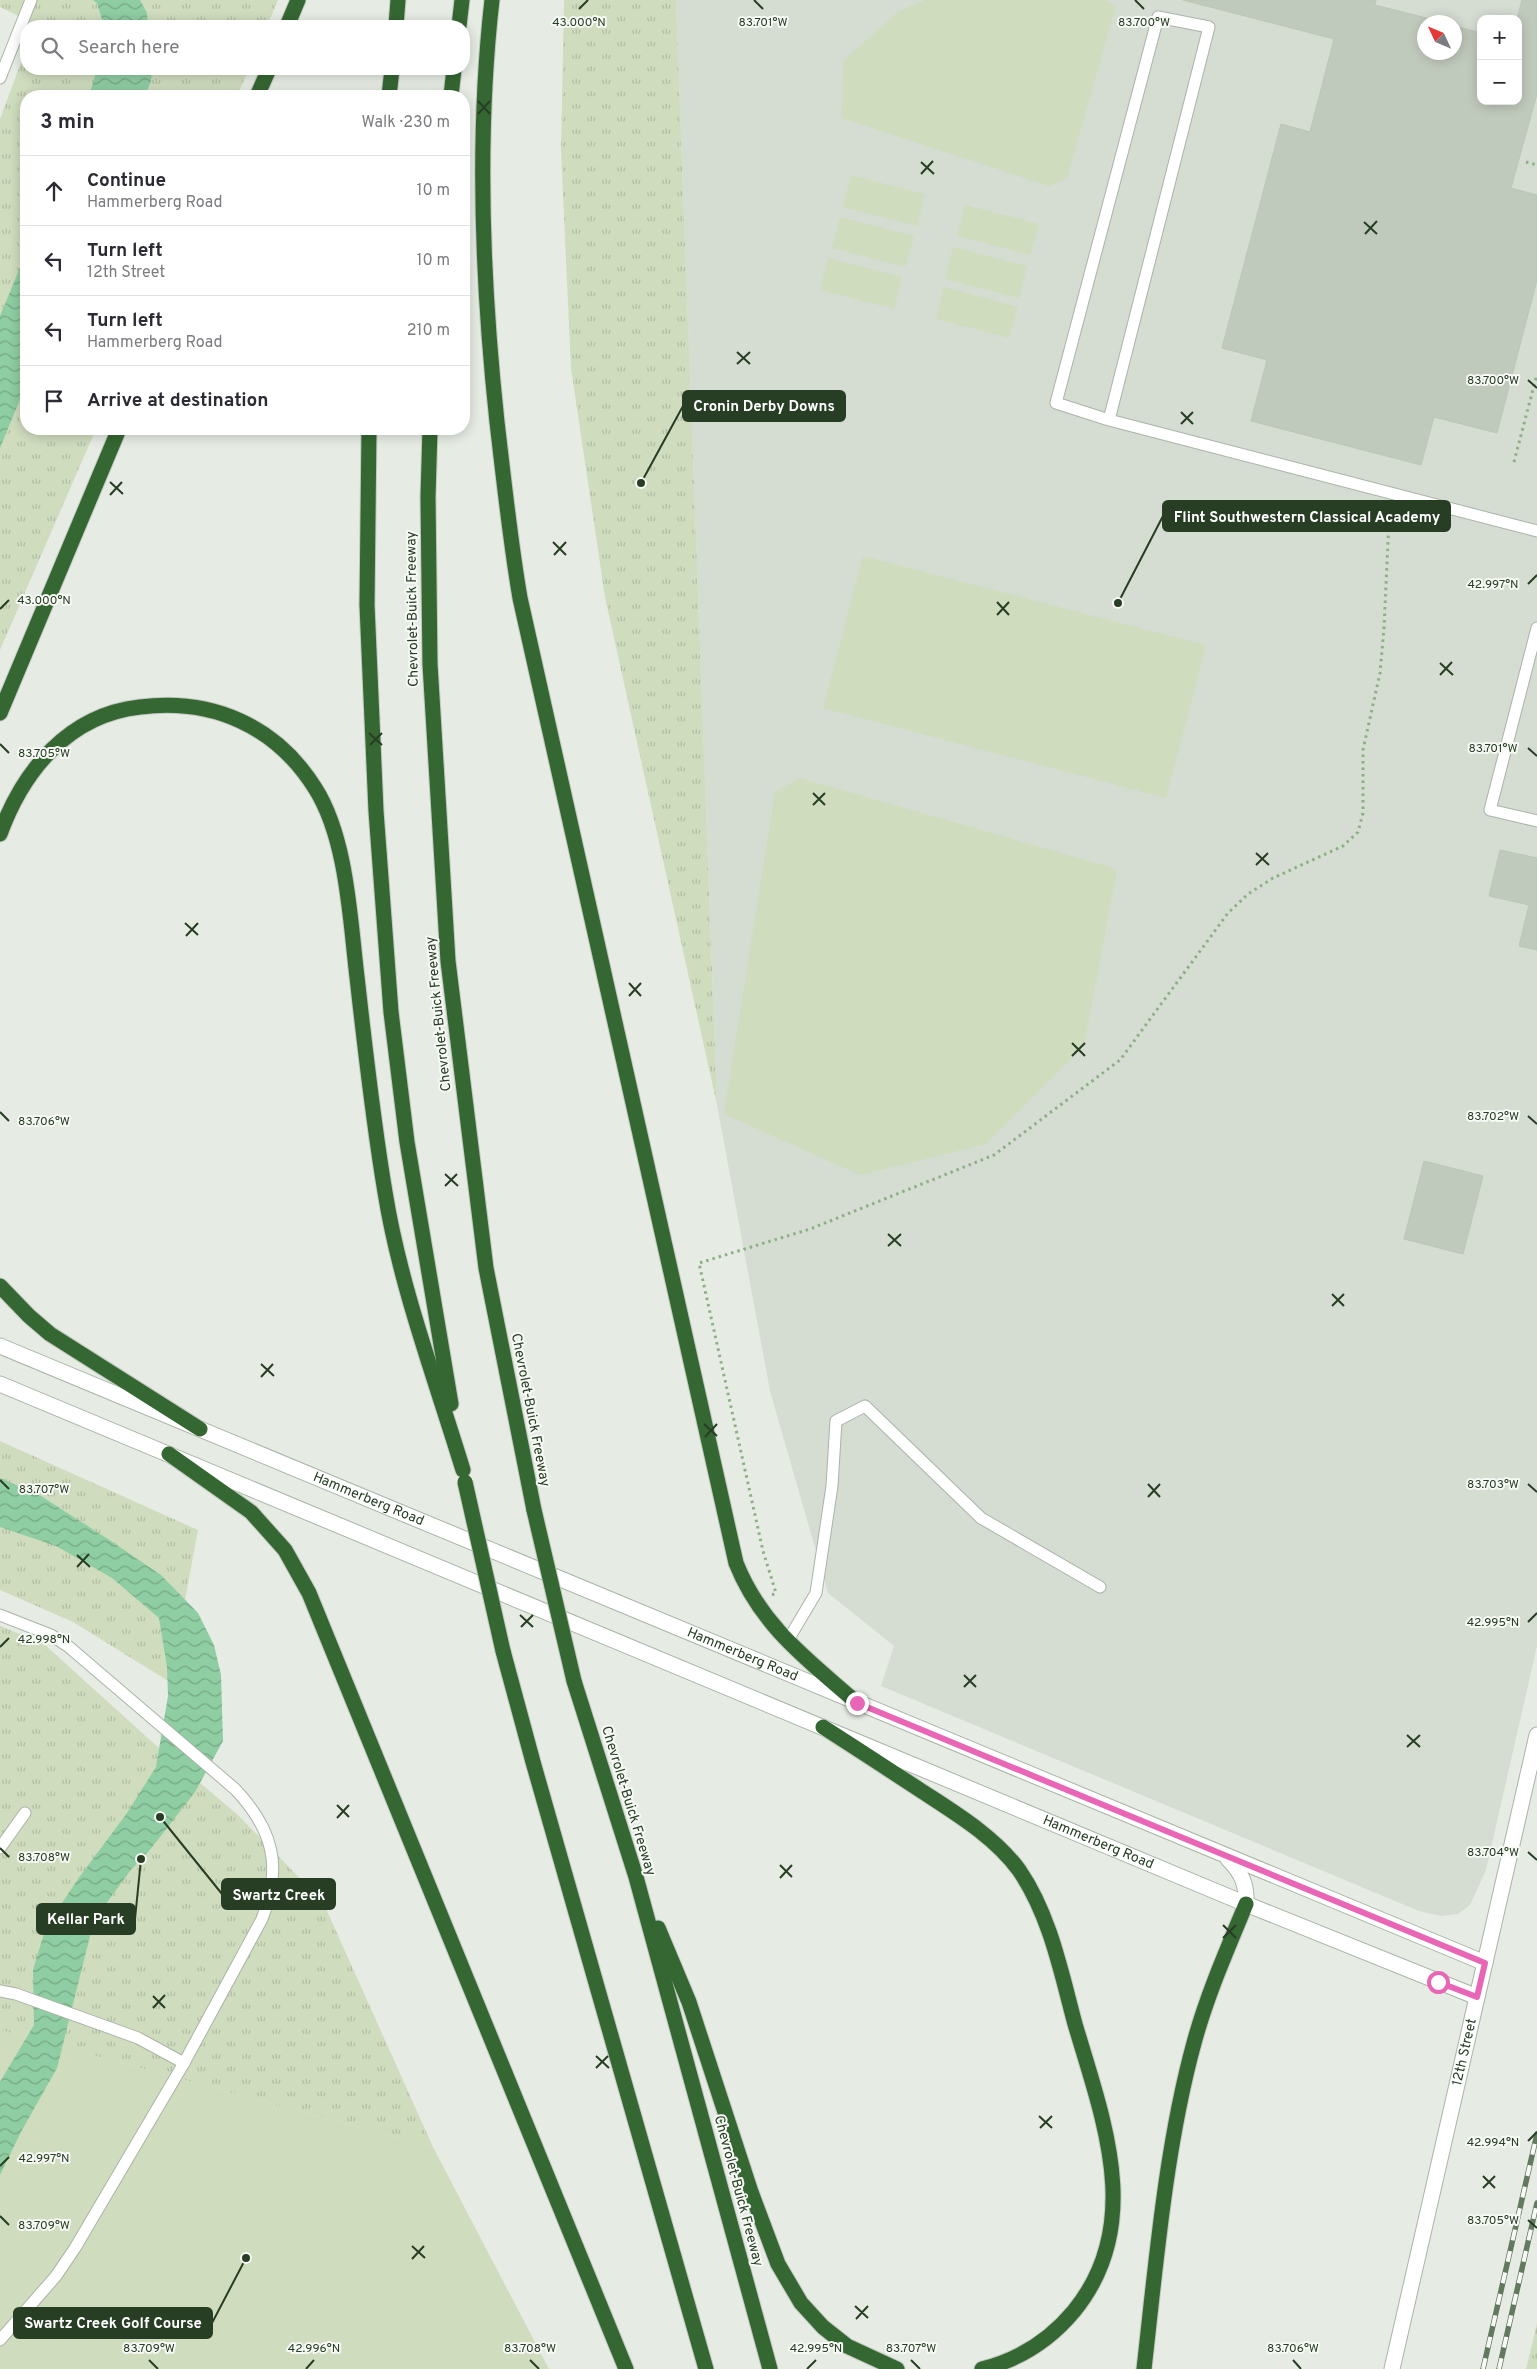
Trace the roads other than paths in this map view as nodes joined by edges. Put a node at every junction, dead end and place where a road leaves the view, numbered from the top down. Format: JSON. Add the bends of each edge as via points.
{"nodes":[{"id":1,"x":31,"y":0,"type":"edge"},
{"id":2,"x":298,"y":0,"type":"edge"},
{"id":3,"x":398,"y":0,"type":"edge"},
{"id":4,"x":462,"y":0,"type":"edge"},
{"id":5,"x":492,"y":0,"type":"edge"},
{"id":6,"x":23,"y":20,"type":"edge"},
{"id":7,"x":290,"y":20,"type":"edge"},
{"id":8,"x":396,"y":20,"type":"edge"},
{"id":9,"x":460,"y":20,"type":"edge"},
{"id":10,"x":20,"y":28,"type":"edge"},
{"id":11,"x":266,"y":75,"type":"edge"},
{"id":12,"x":391,"y":75,"type":"edge"},
{"id":13,"x":453,"y":75,"type":"edge"},
{"id":14,"x":0,"y":78,"type":"edge"},
{"id":15,"x":260,"y":90,"type":"edge"},
{"id":16,"x":390,"y":90,"type":"edge"},
{"id":17,"x":451,"y":90,"type":"edge"},
{"id":18,"x":1109,"y":420,"type":"junction"},
{"id":19,"x":115,"y":435,"type":"edge"},
{"id":20,"x":369,"y":435,"type":"edge"},
{"id":21,"x":430,"y":435,"type":"edge"},
{"id":22,"x":1537,"y":530,"type":"edge"},
{"id":23,"x":1537,"y":628,"type":"edge"},
{"id":24,"x":0,"y":712,"type":"edge"},
{"id":25,"x":1537,"y":821,"type":"edge"},
{"id":26,"x":0,"y":834,"type":"edge"},
{"id":27,"x":0,"y":1286,"type":"edge"},
{"id":28,"x":0,"y":1346,"type":"edge"},
{"id":29,"x":0,"y":1384,"type":"edge"},
{"id":30,"x":200,"y":1429,"type":"junction"},
{"id":31,"x":169,"y":1454,"type":"junction"},
{"id":32,"x":464,"y":1476,"type":"junction"},
{"id":33,"x":1100,"y":1587,"type":"dead end"},
{"id":34,"x":0,"y":1615,"type":"edge"},
{"id":35,"x":788,"y":1640,"type":"junction"},
{"id":36,"x":857,"y":1703,"type":"junction"},
{"id":37,"x":823,"y":1726,"type":"junction"},
{"id":38,"x":1537,"y":1735,"type":"edge"},
{"id":39,"x":25,"y":1813,"type":"dead end"},
{"id":40,"x":0,"y":1848,"type":"edge"},
{"id":41,"x":1227,"y":1857,"type":"junction"},
{"id":42,"x":636,"y":1877,"type":"junction"},
{"id":43,"x":1246,"y":1904,"type":"junction"},
{"id":44,"x":1485,"y":1963,"type":"junction"},
{"id":45,"x":0,"y":1991,"type":"edge"},
{"id":46,"x":1477,"y":1997,"type":"junction"},
{"id":47,"x":184,"y":2063,"type":"junction"},
{"id":48,"x":0,"y":2340,"type":"edge"},
{"id":49,"x":626,"y":2369,"type":"edge"},
{"id":50,"x":706,"y":2369,"type":"edge"},
{"id":51,"x":770,"y":2369,"type":"edge"},
{"id":52,"x":897,"y":2369,"type":"edge"},
{"id":53,"x":982,"y":2369,"type":"edge"},
{"id":54,"x":1144,"y":2369,"type":"edge"},
{"id":55,"x":1392,"y":2369,"type":"edge"}],
"edges":[{"from":1,"to":6,"type":"lane"},
{"from":2,"to":7,"type":"highway"},
{"from":3,"to":8,"type":"highway"},
{"from":4,"to":9,"type":"highway"},
{"from":5,"to":35,"type":"highway","via":[[484,113],[484,243],[493,383],[509,531],[519,589],[729,1538],[756,1604]]},
{"from":10,"to":14,"type":"lane"},
{"from":11,"to":15,"type":"highway"},
{"from":12,"to":16,"type":"highway"},
{"from":13,"to":17,"type":"highway"},
{"from":18,"to":18,"type":"lane","via":[[1209,27],[1158,17],[1056,403]]},
{"from":18,"to":22,"type":"lane"},
{"from":19,"to":24,"type":"highway"},
{"from":20,"to":32,"type":"highway","via":[[367,605],[376,811],[391,1012],[408,1151]]},
{"from":21,"to":42,"type":"highway","name":"Chevrolet-Buick Freeway","bridge":true,"via":[[430,664],[448,961],[486,1268],[534,1510],[574,1681]]},
{"from":23,"to":25,"type":"lane","via":[[1490,810]]},
{"from":26,"to":32,"type":"highway","via":[[11,804],[27,778],[61,741],[108,715],[134,708],[161,704],[216,711],[266,734],[303,770],[328,814],[342,863],[371,1098],[394,1242]]},
{"from":27,"to":30,"type":"highway","via":[[50,1334]]},
{"from":28,"to":30,"type":"street","name":"Hammerberg Road"},
{"from":29,"to":31,"type":"street","name":"Hammerberg Road"},
{"from":30,"to":36,"type":"street","name":"Hammerberg Road"},
{"from":31,"to":37,"type":"street","name":"Hammerberg Road"},
{"from":31,"to":49,"type":"highway","via":[[251,1512],[285,1550],[309,1593]]},
{"from":32,"to":50,"type":"highway","bridge":true,"via":[[503,1652]]},
{"from":33,"to":35,"type":"lane","via":[[981,1518],[865,1406],[836,1421],[832,1486],[816,1593]]},
{"from":34,"to":47,"type":"lane","via":[[50,1635],[69,1647],[250,1804],[268,1838],[274,1879],[270,1899]]},
{"from":35,"to":36,"type":"highway"},
{"from":36,"to":41,"type":"street","name":"Hammerberg Road"},
{"from":37,"to":43,"type":"street","name":"Hammerberg Road"},
{"from":37,"to":53,"type":"highway","via":[[965,1820],[1018,1869],[1031,1889],[1049,1934],[1100,2110],[1113,2179],[1110,2239],[1094,2283],[1065,2321],[1046,2339],[1000,2364]]},
{"from":38,"to":44,"type":"street","name":"12th Street"},
{"from":39,"to":40,"type":"lane"},
{"from":41,"to":43,"type":"street","via":[[1244,1880]]},
{"from":41,"to":44,"type":"street","name":"Hammerberg Road"},
{"from":42,"to":51,"type":"highway","name":"Chevrolet-Buick Freeway"},
{"from":42,"to":52,"type":"highway","via":[[690,2002],[751,2192],[778,2264],[801,2303],[823,2327],[847,2346]]},
{"from":43,"to":46,"type":"street","name":"Hammerberg Road"},
{"from":43,"to":54,"type":"highway","via":[[1210,1994],[1185,2076],[1165,2200]]},
{"from":44,"to":46,"type":"street","name":"12th Street"},
{"from":45,"to":47,"type":"lane","via":[[138,2038]]},
{"from":46,"to":55,"type":"street","name":"12th Street"},
{"from":47,"to":48,"type":"lane","via":[[75,2248],[56,2276]]}]}
